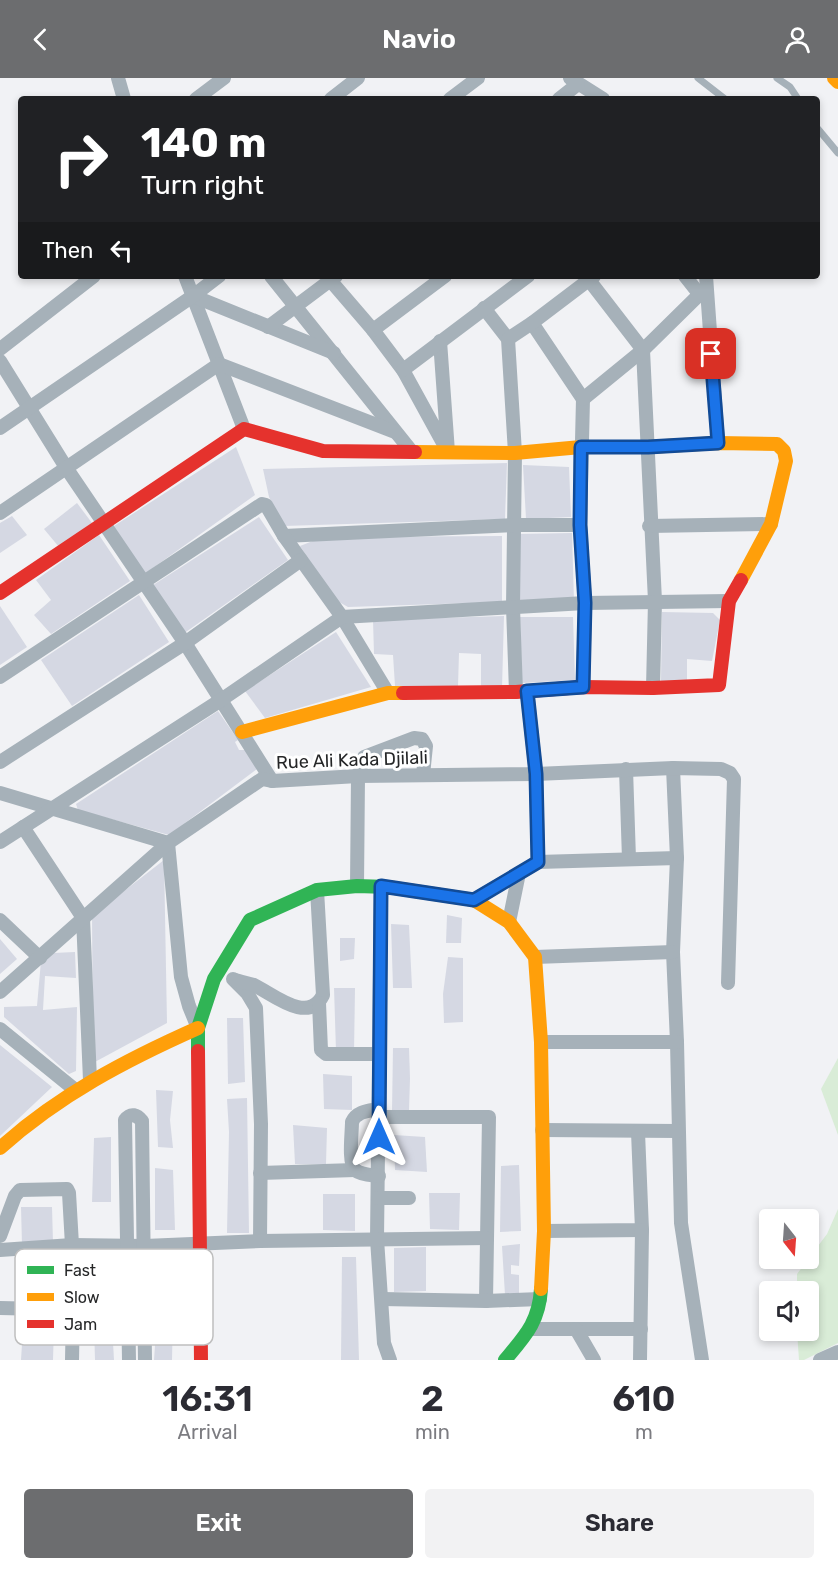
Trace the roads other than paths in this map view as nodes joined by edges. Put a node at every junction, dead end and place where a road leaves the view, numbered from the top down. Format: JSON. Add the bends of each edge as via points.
{"nodes":[{"id":1,"x":118,"y":78,"type":"edge"},
{"id":2,"x":224,"y":78,"type":"edge"},
{"id":3,"x":358,"y":78,"type":"edge"},
{"id":4,"x":478,"y":78,"type":"edge"},
{"id":5,"x":698,"y":78,"type":"edge"},
{"id":6,"x":777,"y":78,"type":"edge"},
{"id":7,"x":834,"y":78,"type":"edge"},
{"id":8,"x":574,"y":81,"type":"edge"},
{"id":9,"x":838,"y":82,"type":"edge"},
{"id":10,"x":123,"y":96,"type":"edge"},
{"id":11,"x":200,"y":96,"type":"edge"},
{"id":12,"x":335,"y":96,"type":"edge"},
{"id":13,"x":454,"y":96,"type":"edge"},
{"id":14,"x":562,"y":96,"type":"edge"},
{"id":15,"x":598,"y":96,"type":"edge"},
{"id":16,"x":721,"y":96,"type":"edge"},
{"id":17,"x":796,"y":96,"type":"edge"},
{"id":18,"x":820,"y":131,"type":"edge"},
{"id":19,"x":838,"y":153,"type":"edge"},
{"id":20,"x":90,"y":279,"type":"edge"},
{"id":21,"x":186,"y":279,"type":"edge"},
{"id":22,"x":215,"y":279,"type":"edge"},
{"id":23,"x":274,"y":279,"type":"edge"},
{"id":24,"x":332,"y":279,"type":"edge"},
{"id":25,"x":334,"y":279,"type":"edge"},
{"id":26,"x":442,"y":279,"type":"edge"},
{"id":27,"x":524,"y":279,"type":"edge"},
{"id":28,"x":591,"y":279,"type":"edge"},
{"id":29,"x":593,"y":279,"type":"edge"},
{"id":30,"x":691,"y":279,"type":"edge"},
{"id":31,"x":704,"y":286,"type":"edge"},
{"id":32,"x":193,"y":296,"type":"junction"},
{"id":33,"x":294,"y":306,"type":"junction"},
{"id":34,"x":484,"y":308,"type":"junction"},
{"id":35,"x":532,"y":323,"type":"junction"},
{"id":36,"x":268,"y":327,"type":"junction"},
{"id":37,"x":373,"y":330,"type":"junction"},
{"id":38,"x":508,"y":339,"type":"junction"},
{"id":39,"x":440,"y":341,"type":"junction"},
{"id":40,"x":0,"y":349,"type":"edge"},
{"id":41,"x":643,"y":350,"type":"junction"},
{"id":42,"x":336,"y":354,"type":"junction"},
{"id":43,"x":0,"y":361,"type":"edge"},
{"id":44,"x":219,"y":364,"type":"junction"},
{"id":45,"x":403,"y":370,"type":"junction"},
{"id":46,"x":583,"y":399,"type":"junction"},
{"id":47,"x":31,"y":409,"type":"junction"},
{"id":48,"x":0,"y":428,"type":"edge"},
{"id":49,"x":244,"y":429,"type":"junction"},
{"id":50,"x":395,"y":432,"type":"junction"},
{"id":51,"x":718,"y":443,"type":"junction"},
{"id":52,"x":581,"y":447,"type":"junction"},
{"id":53,"x":648,"y":447,"type":"junction"},
{"id":54,"x":412,"y":452,"type":"junction"},
{"id":55,"x":448,"y":452,"type":"junction"},
{"id":56,"x":515,"y":453,"type":"junction"},
{"id":57,"x":67,"y":469,"type":"junction"},
{"id":58,"x":0,"y":513,"type":"edge"},
{"id":59,"x":104,"y":524,"type":"junction"},
{"id":60,"x":771,"y":524,"type":"junction"},
{"id":61,"x":514,"y":525,"type":"junction"},
{"id":62,"x":580,"y":525,"type":"junction"},
{"id":63,"x":650,"y":526,"type":"junction"},
{"id":64,"x":284,"y":536,"type":"junction"},
{"id":65,"x":301,"y":560,"type":"junction"},
{"id":66,"x":143,"y":584,"type":"junction"},
{"id":67,"x":0,"y":593,"type":"edge"},
{"id":68,"x":655,"y":601,"type":"junction"},
{"id":69,"x":729,"y":601,"type":"junction"},
{"id":70,"x":585,"y":603,"type":"junction"},
{"id":71,"x":513,"y":607,"type":"junction"},
{"id":72,"x":342,"y":617,"type":"junction"},
{"id":73,"x":185,"y":643,"type":"junction"},
{"id":74,"x":0,"y":677,"type":"edge"},
{"id":75,"x":583,"y":687,"type":"junction"},
{"id":76,"x":653,"y":688,"type":"junction"},
{"id":77,"x":521,"y":691,"type":"junction"},
{"id":78,"x":388,"y":693,"type":"junction"},
{"id":79,"x":221,"y":700,"type":"junction"},
{"id":80,"x":242,"y":732,"type":"junction"},
{"id":81,"x":0,"y":762,"type":"edge"},
{"id":82,"x":673,"y":768,"type":"junction"},
{"id":83,"x":626,"y":769,"type":"junction"},
{"id":84,"x":536,"y":774,"type":"junction"},
{"id":85,"x":358,"y":776,"type":"junction"},
{"id":86,"x":423,"y":776,"type":"junction"},
{"id":87,"x":272,"y":781,"type":"junction"},
{"id":88,"x":0,"y":794,"type":"edge"},
{"id":89,"x":52,"y":808,"type":"junction"},
{"id":90,"x":23,"y":827,"type":"junction"},
{"id":91,"x":0,"y":842,"type":"edge"},
{"id":92,"x":168,"y":843,"type":"junction"},
{"id":93,"x":677,"y":858,"type":"junction"},
{"id":94,"x":629,"y":859,"type":"junction"},
{"id":95,"x":538,"y":862,"type":"junction"},
{"id":96,"x":519,"y":873,"type":"junction"},
{"id":97,"x":357,"y":886,"type":"junction"},
{"id":98,"x":381,"y":886,"type":"junction"},
{"id":99,"x":317,"y":890,"type":"junction"},
{"id":100,"x":474,"y":900,"type":"junction"},
{"id":101,"x":84,"y":918,"type":"junction"},
{"id":102,"x":0,"y":920,"type":"edge"},
{"id":103,"x":509,"y":922,"type":"junction"},
{"id":104,"x":673,"y":952,"type":"junction"},
{"id":105,"x":535,"y":957,"type":"junction"},
{"id":106,"x":40,"y":958,"type":"junction"},
{"id":107,"x":214,"y":979,"type":"junction"},
{"id":108,"x":233,"y":979,"type":"junction"},
{"id":109,"x":728,"y":983,"type":"dead end"},
{"id":110,"x":0,"y":993,"type":"edge"},
{"id":111,"x":319,"y":1003,"type":"junction"},
{"id":112,"x":198,"y":1028,"type":"junction"},
{"id":113,"x":0,"y":1029,"type":"edge"},
{"id":114,"x":541,"y":1042,"type":"junction"},
{"id":115,"x":677,"y":1042,"type":"junction"},
{"id":116,"x":380,"y":1054,"type":"junction"},
{"id":117,"x":90,"y":1080,"type":"junction"},
{"id":118,"x":74,"y":1089,"type":"junction"},
{"id":119,"x":379,"y":1113,"type":"junction"},
{"id":120,"x":542,"y":1130,"type":"junction"},
{"id":121,"x":678,"y":1131,"type":"junction"},
{"id":122,"x":638,"y":1132,"type":"junction"},
{"id":123,"x":0,"y":1148,"type":"edge"},
{"id":124,"x":355,"y":1170,"type":"junction"},
{"id":125,"x":261,"y":1173,"type":"junction"},
{"id":126,"x":379,"y":1176,"type":"junction"},
{"id":127,"x":378,"y":1198,"type":"junction"},
{"id":128,"x":409,"y":1198,"type":"dead end"},
{"id":129,"x":642,"y":1230,"type":"junction"},
{"id":130,"x":544,"y":1232,"type":"junction"},
{"id":131,"x":0,"y":1236,"type":"edge"},
{"id":132,"x":487,"y":1238,"type":"junction"},
{"id":133,"x":377,"y":1239,"type":"junction"},
{"id":134,"x":260,"y":1241,"type":"junction"},
{"id":135,"x":202,"y":1244,"type":"junction"},
{"id":136,"x":72,"y":1245,"type":"junction"},
{"id":137,"x":128,"y":1245,"type":"junction"},
{"id":138,"x":145,"y":1246,"type":"junction"},
{"id":139,"x":128,"y":1249,"type":"edge"},
{"id":140,"x":145,"y":1249,"type":"edge"},
{"id":141,"x":202,"y":1249,"type":"edge"},
{"id":142,"x":0,"y":1250,"type":"edge"},
{"id":143,"x":381,"y":1299,"type":"junction"},
{"id":144,"x":540,"y":1299,"type":"junction"},
{"id":145,"x":486,"y":1301,"type":"junction"},
{"id":146,"x":0,"y":1308,"type":"edge"},
{"id":147,"x":15,"y":1308,"type":"edge"},
{"id":148,"x":531,"y":1329,"type":"junction"},
{"id":149,"x":576,"y":1329,"type":"junction"},
{"id":150,"x":641,"y":1329,"type":"junction"},
{"id":151,"x":72,"y":1345,"type":"edge"},
{"id":152,"x":146,"y":1345,"type":"edge"},
{"id":153,"x":201,"y":1345,"type":"edge"},
{"id":154,"x":838,"y":1352,"type":"edge"},
{"id":155,"x":72,"y":1360,"type":"edge"},
{"id":156,"x":146,"y":1360,"type":"edge"},
{"id":157,"x":201,"y":1360,"type":"edge"},
{"id":158,"x":390,"y":1360,"type":"edge"},
{"id":159,"x":505,"y":1360,"type":"edge"},
{"id":160,"x":594,"y":1360,"type":"edge"},
{"id":161,"x":640,"y":1360,"type":"edge"},
{"id":162,"x":702,"y":1360,"type":"edge"},
{"id":163,"x":820,"y":1360,"type":"edge"}],
"edges":[{"from":1,"to":10,"type":"street"},
{"from":2,"to":11,"type":"street"},
{"from":3,"to":12,"type":"street"},
{"from":4,"to":13,"type":"street"},
{"from":5,"to":16,"type":"lane"},
{"from":6,"to":17,"type":"lane"},
{"from":7,"to":9,"type":"street"},
{"from":8,"to":14,"type":"street"},
{"from":8,"to":15,"type":"street"},
{"from":18,"to":19,"type":"lane"},
{"from":20,"to":40,"type":"street"},
{"from":21,"to":32,"type":"street"},
{"from":22,"to":32,"type":"street"},
{"from":23,"to":33,"type":"street"},
{"from":24,"to":33,"type":"street"},
{"from":25,"to":37,"type":"street"},
{"from":26,"to":37,"type":"street"},
{"from":27,"to":34,"type":"street"},
{"from":28,"to":35,"type":"street"},
{"from":29,"to":41,"type":"street"},
{"from":30,"to":31,"type":"street"},
{"from":31,"to":41,"type":"street"},
{"from":31,"to":51,"type":"street"},
{"from":32,"to":36,"type":"street"},
{"from":32,"to":44,"type":"street"},
{"from":32,"to":47,"type":"street"},
{"from":33,"to":36,"type":"street"},
{"from":33,"to":42,"type":"street"},
{"from":34,"to":38,"type":"street"},
{"from":34,"to":39,"type":"street"},
{"from":35,"to":38,"type":"street"},
{"from":35,"to":46,"type":"street"},
{"from":36,"to":42,"type":"street"},
{"from":37,"to":45,"type":"street"},
{"from":38,"to":56,"type":"street"},
{"from":39,"to":45,"type":"street"},
{"from":39,"to":55,"type":"street"},
{"from":41,"to":46,"type":"street"},
{"from":41,"to":53,"type":"street"},
{"from":42,"to":50,"type":"street"},
{"from":43,"to":47,"type":"street"},
{"from":44,"to":49,"type":"street"},
{"from":44,"to":50,"type":"street"},
{"from":44,"to":57,"type":"street"},
{"from":45,"to":55,"type":"street"},
{"from":46,"to":52,"type":"street"},
{"from":47,"to":48,"type":"street"},
{"from":47,"to":57,"type":"street"},
{"from":49,"to":54,"type":"street","via":[[323,451]]},
{"from":49,"to":59,"type":"street"},
{"from":50,"to":54,"type":"street"},
{"from":51,"to":53,"type":"street"},
{"from":51,"to":60,"type":"street","via":[[777,444],[784,451],[786,461]]},
{"from":52,"to":53,"type":"street"},
{"from":52,"to":56,"type":"street"},
{"from":52,"to":62,"type":"street"},
{"from":53,"to":63,"type":"street"},
{"from":54,"to":55,"type":"street"},
{"from":55,"to":56,"type":"street"},
{"from":56,"to":61,"type":"street"},
{"from":57,"to":58,"type":"street"},
{"from":57,"to":59,"type":"street"},
{"from":59,"to":66,"type":"street"},
{"from":59,"to":67,"type":"street"},
{"from":60,"to":63,"type":"street"},
{"from":60,"to":69,"type":"street"},
{"from":61,"to":62,"type":"street"},
{"from":61,"to":64,"type":"street"},
{"from":61,"to":71,"type":"street"},
{"from":62,"to":70,"type":"street"},
{"from":63,"to":68,"type":"street"},
{"from":64,"to":65,"type":"street"},
{"from":64,"to":66,"type":"street","via":[[266,505],[257,506]]},
{"from":65,"to":72,"type":"street"},
{"from":65,"to":73,"type":"street"},
{"from":66,"to":73,"type":"street"},
{"from":66,"to":74,"type":"street"},
{"from":68,"to":69,"type":"street"},
{"from":68,"to":70,"type":"street"},
{"from":68,"to":76,"type":"street"},
{"from":69,"to":76,"type":"street","via":[[719,685]]},
{"from":70,"to":71,"type":"street"},
{"from":70,"to":75,"type":"street"},
{"from":71,"to":72,"type":"street"},
{"from":71,"to":77,"type":"street"},
{"from":72,"to":78,"type":"street"},
{"from":72,"to":79,"type":"street"},
{"from":73,"to":79,"type":"street"},
{"from":73,"to":81,"type":"street"},
{"from":75,"to":76,"type":"street"},
{"from":75,"to":77,"type":"street"},
{"from":77,"to":78,"type":"street"},
{"from":77,"to":84,"type":"street"},
{"from":78,"to":80,"type":"street"},
{"from":79,"to":80,"type":"street"},
{"from":79,"to":89,"type":"street"},
{"from":80,"to":87,"type":"street"},
{"from":82,"to":83,"type":"street","name":"Rue Ali Kada Djilali"},
{"from":82,"to":93,"type":"street"},
{"from":82,"to":109,"type":"street","name":"Rue Ali Kada Djilali","via":[[721,769],[734,779]]},
{"from":83,"to":84,"type":"street","name":"Rue Ali Kada Djilali"},
{"from":83,"to":94,"type":"street"},
{"from":84,"to":86,"type":"street","name":"Rue Ali Kada Djilali"},
{"from":84,"to":95,"type":"street"},
{"from":85,"to":86,"type":"street","name":"Rue Ali Kada Djilali"},
{"from":85,"to":86,"type":"street","via":[[364,757],[414,738],[422,739],[426,746]]},
{"from":85,"to":87,"type":"street","name":"Rue Ali Kada Djilali"},
{"from":85,"to":97,"type":"street"},
{"from":87,"to":92,"type":"street","name":"Rue Ali Kada Djilali","via":[[262,779]]},
{"from":88,"to":89,"type":"street"},
{"from":89,"to":90,"type":"street"},
{"from":89,"to":92,"type":"street"},
{"from":90,"to":91,"type":"street"},
{"from":90,"to":101,"type":"street"},
{"from":92,"to":101,"type":"street","name":"Rue Ali Kada Djilali"},
{"from":92,"to":112,"type":"street","via":[[181,977]]},
{"from":93,"to":94,"type":"street"},
{"from":93,"to":104,"type":"street"},
{"from":94,"to":95,"type":"street"},
{"from":95,"to":96,"type":"street"},
{"from":96,"to":100,"type":"street"},
{"from":96,"to":103,"type":"street"},
{"from":97,"to":98,"type":"street"},
{"from":97,"to":99,"type":"street"},
{"from":98,"to":100,"type":"street"},
{"from":98,"to":116,"type":"street"},
{"from":99,"to":107,"type":"street","via":[[250,920]]},
{"from":99,"to":111,"type":"street","via":[[323,995]]},
{"from":100,"to":103,"type":"street"},
{"from":101,"to":106,"type":"street","name":"Rue Ali Kada Djilali"},
{"from":101,"to":117,"type":"street"},
{"from":102,"to":106,"type":"street"},
{"from":103,"to":105,"type":"street"},
{"from":104,"to":105,"type":"street"},
{"from":104,"to":115,"type":"street"},
{"from":105,"to":114,"type":"street"},
{"from":106,"to":110,"type":"street","name":"Rue Ali Kada Djilali"},
{"from":107,"to":108,"type":"street"},
{"from":107,"to":112,"type":"street"},
{"from":108,"to":111,"type":"street","via":[[291,1006],[311,1007]]},
{"from":108,"to":125,"type":"street","via":[[256,1008]]},
{"from":111,"to":116,"type":"street","via":[[321,1050],[326,1054]]},
{"from":112,"to":117,"type":"street"},
{"from":112,"to":135,"type":"street"},
{"from":113,"to":118,"type":"street"},
{"from":114,"to":115,"type":"street"},
{"from":114,"to":120,"type":"street"},
{"from":115,"to":121,"type":"street"},
{"from":116,"to":119,"type":"street"},
{"from":117,"to":118,"type":"street"},
{"from":118,"to":123,"type":"street"},
{"from":119,"to":124,"type":"street","via":[[360,1113],[352,1122],[351,1164]]},
{"from":119,"to":126,"type":"street"},
{"from":119,"to":132,"type":"street","via":[[489,1117]]},
{"from":120,"to":122,"type":"street"},
{"from":120,"to":130,"type":"street"},
{"from":121,"to":122,"type":"street"},
{"from":121,"to":162,"type":"street","via":[[681,1223]]},
{"from":122,"to":129,"type":"street"},
{"from":124,"to":125,"type":"street"},
{"from":124,"to":126,"type":"street"},
{"from":125,"to":134,"type":"street"},
{"from":126,"to":127,"type":"street"},
{"from":127,"to":128,"type":"street"},
{"from":127,"to":133,"type":"street"},
{"from":129,"to":130,"type":"street"},
{"from":129,"to":150,"type":"street"},
{"from":130,"to":144,"type":"street"},
{"from":131,"to":136,"type":"street","via":[[20,1190],[67,1189]]},
{"from":132,"to":133,"type":"street"},
{"from":132,"to":145,"type":"street"},
{"from":133,"to":134,"type":"street"},
{"from":133,"to":143,"type":"street"},
{"from":134,"to":135,"type":"street"},
{"from":135,"to":138,"type":"street"},
{"from":135,"to":141,"type":"street"},
{"from":136,"to":137,"type":"street"},
{"from":136,"to":142,"type":"street"},
{"from":137,"to":138,"type":"street"},
{"from":137,"to":138,"type":"street","via":[[125,1120],[134,1115],[142,1121]]},
{"from":137,"to":139,"type":"street"},
{"from":138,"to":140,"type":"street"},
{"from":143,"to":145,"type":"street"},
{"from":143,"to":158,"type":"street","via":[[384,1343]]},
{"from":144,"to":145,"type":"street"},
{"from":144,"to":148,"type":"street"},
{"from":146,"to":147,"type":"street"},
{"from":148,"to":149,"type":"street"},
{"from":148,"to":159,"type":"street"},
{"from":149,"to":150,"type":"street"},
{"from":149,"to":160,"type":"street"},
{"from":150,"to":161,"type":"street"},
{"from":151,"to":155,"type":"street"},
{"from":152,"to":156,"type":"street"},
{"from":153,"to":157,"type":"street"},
{"from":154,"to":163,"type":"street"}]}
